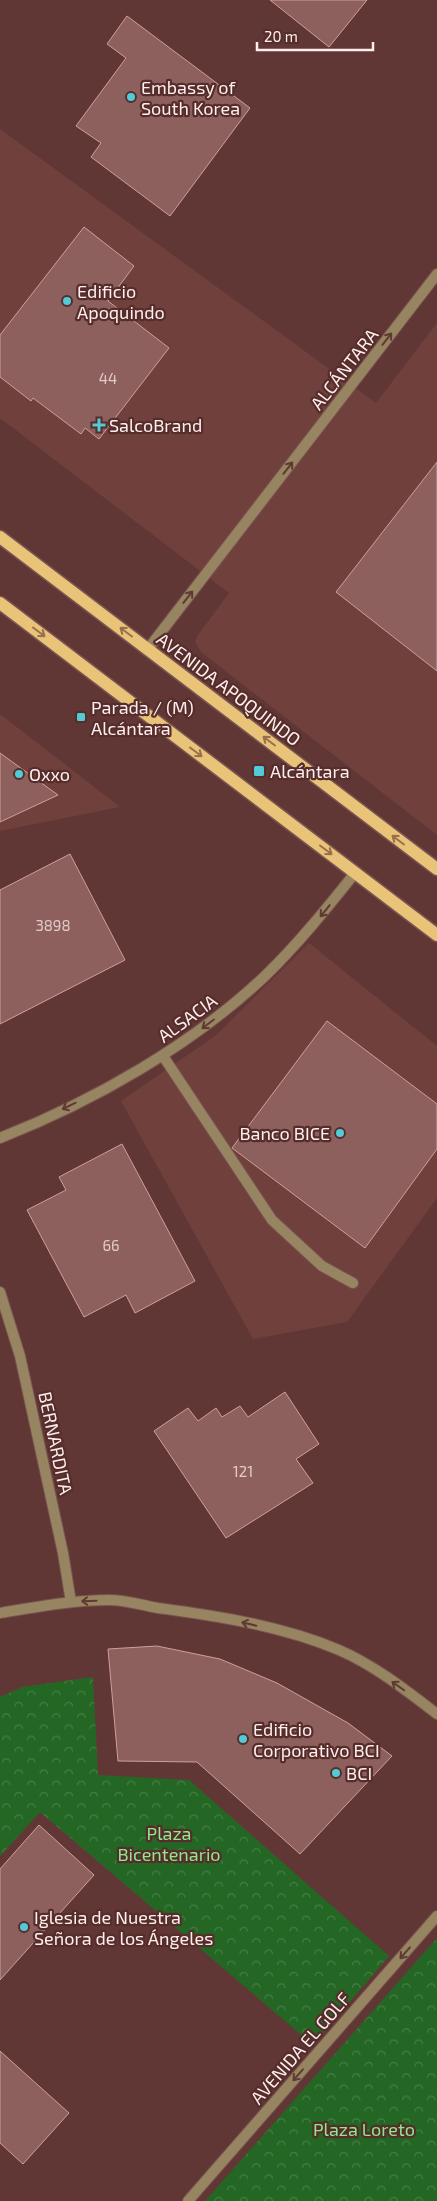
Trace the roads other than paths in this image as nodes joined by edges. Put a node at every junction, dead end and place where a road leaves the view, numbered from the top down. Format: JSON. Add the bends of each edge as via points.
{"nodes":[{"id":1,"x":437,"y":274,"type":"edge"},
{"id":2,"x":0,"y":536,"type":"edge"},
{"id":3,"x":0,"y":603,"type":"edge"},
{"id":4,"x":148,"y":649,"type":"junction"},
{"id":5,"x":437,"y":869,"type":"edge"},
{"id":6,"x":356,"y":873,"type":"junction"},
{"id":7,"x":437,"y":935,"type":"edge"},
{"id":8,"x":163,"y":1056,"type":"junction"},
{"id":9,"x":0,"y":1138,"type":"edge"},
{"id":10,"x":353,"y":1283,"type":"dead end"},
{"id":11,"x":0,"y":1292,"type":"edge"},
{"id":12,"x":70,"y":1602,"type":"junction"},
{"id":13,"x":0,"y":1613,"type":"edge"},
{"id":14,"x":437,"y":1714,"type":"edge"},
{"id":15,"x":437,"y":1916,"type":"edge"},
{"id":16,"x":188,"y":2201,"type":"edge"}],
"edges":[{"from":4,"to":1,"type":"street","name":"ALCÁNTARA","one_way":true},
{"from":4,"to":2,"type":"main road","name":"AVENIDA APOQUINDO","one_way":true},
{"from":3,"to":6,"type":"main road","one_way":true},
{"from":5,"to":4,"type":"main road","name":"AVENIDA APOQUINDO","one_way":true},
{"from":6,"to":7,"type":"main road"},
{"from":6,"to":8,"type":"street","name":"ALSACIA","one_way":true,"via":[[312,927],[265,976],[207,1025]]},
{"from":8,"to":9,"type":"street","name":"ALSACIA","one_way":true,"via":[[105,1088]]},
{"from":8,"to":10,"type":"street","via":[[272,1220],[322,1266]]},
{"from":11,"to":12,"type":"street","name":"BERNARDITA","via":[[20,1356],[63,1553]]},
{"from":12,"to":13,"type":"street"},
{"from":14,"to":12,"type":"street","one_way":true,"via":[[375,1670],[339,1650],[306,1638],[204,1614],[110,1600]]},
{"from":15,"to":16,"type":"street","name":"AVENIDA EL GOLF","one_way":true}]}
